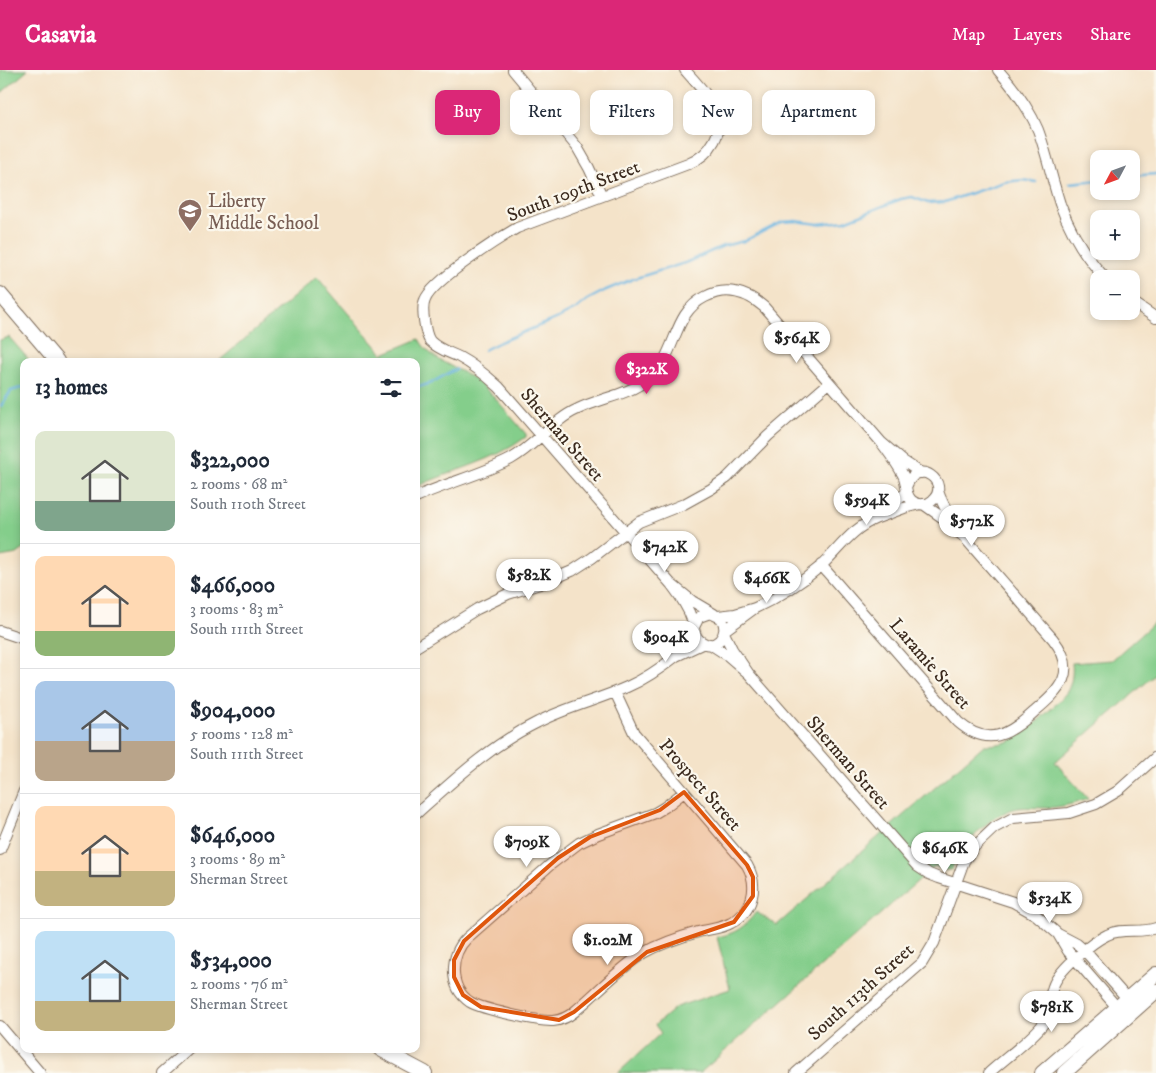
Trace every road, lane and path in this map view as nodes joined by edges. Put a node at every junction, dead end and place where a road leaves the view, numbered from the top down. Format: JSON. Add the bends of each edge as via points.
{"nodes":[{"id":1,"x":513,"y":70,"type":"edge"},
{"id":2,"x":684,"y":70,"type":"edge"},
{"id":3,"x":998,"y":70,"type":"edge"},
{"id":4,"x":602,"y":196,"type":"junction"},
{"id":5,"x":1099,"y":270,"type":"edge"},
{"id":6,"x":0,"y":294,"type":"edge"},
{"id":7,"x":1140,"y":307,"type":"edge"},
{"id":8,"x":1156,"y":318,"type":"edge"},
{"id":9,"x":424,"y":319,"type":"joint"},
{"id":10,"x":54,"y":358,"type":"edge"},
{"id":11,"x":829,"y":383,"type":"junction"},
{"id":12,"x":542,"y":437,"type":"junction"},
{"id":13,"x":881,"y":442,"type":"junction"},
{"id":14,"x":921,"y":473,"type":"junction"},
{"id":15,"x":907,"y":488,"type":"junction"},
{"id":16,"x":938,"y":491,"type":"junction"},
{"id":17,"x":420,"y":495,"type":"edge"},
{"id":18,"x":922,"y":504,"type":"junction"},
{"id":19,"x":877,"y":518,"type":"junction"},
{"id":20,"x":625,"y":532,"type":"junction"},
{"id":21,"x":964,"y":537,"type":"junction"},
{"id":22,"x":821,"y":565,"type":"junction"},
{"id":23,"x":671,"y":584,"type":"junction"},
{"id":24,"x":755,"y":608,"type":"junction"},
{"id":25,"x":716,"y":615,"type":"junction"},
{"id":26,"x":694,"y":629,"type":"junction"},
{"id":27,"x":0,"y":632,"type":"edge"},
{"id":28,"x":724,"y":632,"type":"junction"},
{"id":29,"x":20,"y":638,"type":"edge"},
{"id":30,"x":707,"y":644,"type":"junction"},
{"id":31,"x":420,"y":645,"type":"edge"},
{"id":32,"x":676,"y":656,"type":"junction"},
{"id":33,"x":749,"y":674,"type":"junction"},
{"id":34,"x":615,"y":692,"type":"junction"},
{"id":35,"x":1156,"y":757,"type":"edge"},
{"id":36,"x":684,"y":792,"type":"junction"},
{"id":37,"x":20,"y":801,"type":"edge"},
{"id":38,"x":420,"y":810,"type":"edge"},
{"id":39,"x":0,"y":850,"type":"edge"},
{"id":40,"x":955,"y":883,"type":"junction"},
{"id":41,"x":1156,"y":928,"type":"edge"},
{"id":42,"x":1058,"y":934,"type":"junction"},
{"id":43,"x":1085,"y":951,"type":"junction"},
{"id":44,"x":1076,"y":959,"type":"junction"},
{"id":45,"x":1156,"y":974,"type":"edge"},
{"id":46,"x":1156,"y":991,"type":"edge"},
{"id":47,"x":1127,"y":1009,"type":"junction"},
{"id":48,"x":0,"y":1026,"type":"edge"},
{"id":49,"x":20,"y":1050,"type":"edge"},
{"id":50,"x":23,"y":1053,"type":"edge"},
{"id":51,"x":183,"y":1053,"type":"edge"},
{"id":52,"x":388,"y":1053,"type":"edge"},
{"id":53,"x":40,"y":1073,"type":"edge"},
{"id":54,"x":162,"y":1073,"type":"edge"},
{"id":55,"x":425,"y":1073,"type":"edge"},
{"id":56,"x":796,"y":1073,"type":"edge"},
{"id":57,"x":988,"y":1073,"type":"edge"},
{"id":58,"x":1042,"y":1073,"type":"edge"},
{"id":59,"x":1064,"y":1073,"type":"edge"}],
"edges":[{"from":1,"to":4,"type":"street","via":[[577,147]]},
{"from":2,"to":4,"type":"street","name":"South 109th Street","via":[[717,115],[717,135],[713,144],[701,158]]},
{"from":3,"to":5,"type":"street","via":[[1026,108],[1037,130],[1069,224]]},
{"from":4,"to":9,"type":"street","name":"South 109th Street","via":[[517,228],[496,240],[437,286],[425,300]]},
{"from":6,"to":10,"type":"street"},
{"from":7,"to":8,"type":"street"},
{"from":9,"to":12,"type":"street","name":"Sherman Street","via":[[428,339],[440,350],[485,374]]},
{"from":11,"to":12,"type":"street","via":[[757,301],[742,293],[715,292],[690,308],[682,319],[668,355],[650,378],[632,389],[578,409],[557,422]]},
{"from":11,"to":13,"type":"street"},
{"from":11,"to":20,"type":"street","via":[[768,436],[727,478],[694,499],[646,518]]},
{"from":12,"to":17,"type":"street","via":[[507,461]]},
{"from":12,"to":20,"type":"street","name":"Sherman Street"},
{"from":13,"to":14,"type":"street"},
{"from":13,"to":15,"type":"street","via":[[899,468]]},
{"from":14,"to":15,"type":"street","via":[[912,476]]},
{"from":14,"to":16,"type":"street","via":[[934,478]]},
{"from":15,"to":18,"type":"street","via":[[909,498]]},
{"from":15,"to":19,"type":"street"},
{"from":16,"to":18,"type":"street","via":[[934,500]]},
{"from":16,"to":21,"type":"street"},
{"from":18,"to":19,"type":"street"},
{"from":18,"to":21,"type":"street"},
{"from":19,"to":22,"type":"street","via":[[854,530]]},
{"from":20,"to":23,"type":"street","name":"Sherman Street"},
{"from":20,"to":31,"type":"street","via":[[572,571],[477,609]]},
{"from":21,"to":22,"type":"street","name":"Laramie Street","via":[[1053,639],[1062,652],[1065,667],[1060,688],[1015,729],[998,736],[980,735],[965,728]]},
{"from":22,"to":24,"type":"street","via":[[790,589]]},
{"from":23,"to":25,"type":"street","name":"Sherman Street"},
{"from":23,"to":26,"type":"street","name":"Sherman Street","via":[[687,606]]},
{"from":24,"to":25,"type":"street"},
{"from":24,"to":28,"type":"street"},
{"from":25,"to":26,"type":"street","via":[[706,613],[699,617]]},
{"from":25,"to":28,"type":"street","via":[[723,621]]},
{"from":26,"to":30,"type":"street","via":[[697,638]]},
{"from":26,"to":32,"type":"street"},
{"from":27,"to":29,"type":"street"},
{"from":28,"to":30,"type":"street","via":[[719,641]]},
{"from":28,"to":33,"type":"street","name":"Sherman Street"},
{"from":30,"to":32,"type":"street"},
{"from":30,"to":33,"type":"street","name":"Sherman Street","via":[[727,655]]},
{"from":32,"to":34,"type":"street","via":[[649,676]]},
{"from":33,"to":40,"type":"street","name":"Sherman Street","via":[[913,862],[929,874]]},
{"from":34,"to":36,"type":"street","name":"Prospect Street","via":[[634,733]]},
{"from":34,"to":38,"type":"street","via":[[540,721],[499,744]]},
{"from":35,"to":40,"type":"street","name":"South 113th Street","via":[[1118,791],[1096,804],[1069,813],[1021,816],[1002,823],[970,851]]},
{"from":36,"to":36,"type":"street","name":"Prospect Street","via":[[655,813],[579,843],[467,938],[453,964],[455,980],[463,995],[485,1008],[547,1021],[563,1018],[639,956],[696,932],[729,924],[742,915],[752,900],[754,882],[748,865]]},
{"from":37,"to":39,"type":"street"},
{"from":40,"to":42,"type":"street","name":"Sherman Street","via":[[1013,902],[1036,915]]},
{"from":40,"to":56,"type":"street","name":"South 113th Street","via":[[934,943],[922,963]]},
{"from":41,"to":43,"type":"street","via":[[1113,932]]},
{"from":42,"to":43,"type":"street","name":"Sherman Street"},
{"from":42,"to":44,"type":"street","name":"Sherman Street"},
{"from":43,"to":44,"type":"street"},
{"from":43,"to":47,"type":"street","name":"Sherman Street"},
{"from":44,"to":47,"type":"street","name":"Sherman Street"},
{"from":44,"to":57,"type":"street","via":[[1054,984],[1048,1014],[1042,1025]]},
{"from":45,"to":47,"type":"street"},
{"from":46,"to":47,"type":"street"},
{"from":47,"to":58,"type":"street"},
{"from":47,"to":59,"type":"street"},
{"from":48,"to":49,"type":"street"},
{"from":50,"to":53,"type":"street"},
{"from":51,"to":54,"type":"street"},
{"from":52,"to":55,"type":"street"}]}
